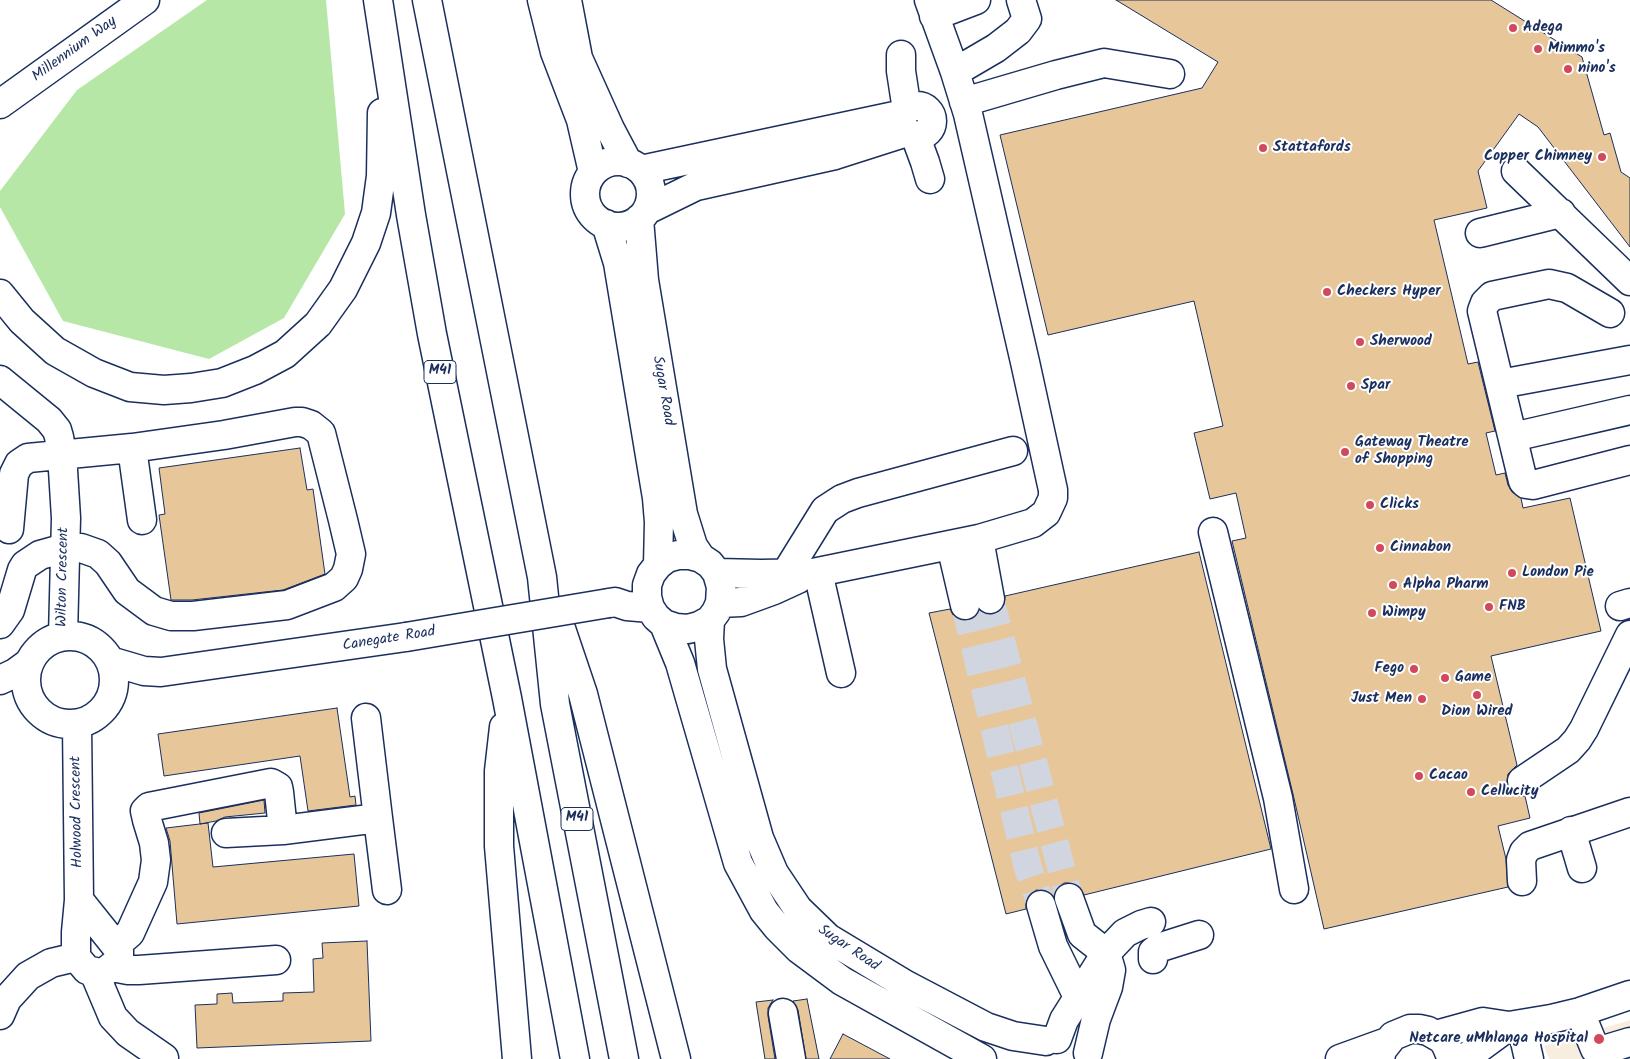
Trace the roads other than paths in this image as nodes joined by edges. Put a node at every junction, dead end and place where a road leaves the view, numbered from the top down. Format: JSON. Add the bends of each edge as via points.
{"nodes":[{"id":1,"x":145,"y":0,"type":"edge"},
{"id":2,"x":378,"y":0,"type":"edge"},
{"id":3,"x":427,"y":0,"type":"edge"},
{"id":4,"x":542,"y":0,"type":"edge"},
{"id":5,"x":567,"y":0,"type":"edge"},
{"id":6,"x":976,"y":0,"type":"edge"},
{"id":7,"x":1021,"y":0,"type":"edge"},
{"id":8,"x":931,"y":8,"type":"edge"},
{"id":9,"x":385,"y":45,"type":"junction"},
{"id":10,"x":900,"y":55,"type":"dead end"},
{"id":11,"x":955,"y":72,"type":"junction"},
{"id":12,"x":1170,"y":74,"type":"dead end"},
{"id":13,"x":964,"y":102,"type":"junction"},
{"id":14,"x":2,"y":104,"type":"edge"},
{"id":15,"x":908,"y":123,"type":"junction"},
{"id":16,"x":634,"y":167,"type":"junction"},
{"id":17,"x":1516,"y":171,"type":"dead end"},
{"id":18,"x":593,"y":172,"type":"junction"},
{"id":19,"x":930,"y":179,"type":"dead end"},
{"id":20,"x":1561,"y":213,"type":"junction"},
{"id":21,"x":643,"y":215,"type":"junction"},
{"id":22,"x":606,"y":224,"type":"junction"},
{"id":23,"x":1480,"y":233,"type":"dead end"},
{"id":24,"x":1630,"y":281,"type":"edge"},
{"id":25,"x":0,"y":294,"type":"edge"},
{"id":26,"x":1610,"y":313,"type":"dead end"},
{"id":27,"x":1630,"y":360,"type":"edge"},
{"id":28,"x":0,"y":380,"type":"edge"},
{"id":29,"x":1500,"y":384,"type":"junction"},
{"id":30,"x":1630,"y":410,"type":"edge"},
{"id":31,"x":1513,"y":437,"type":"junction"},
{"id":32,"x":132,"y":448,"type":"junction"},
{"id":33,"x":1013,"y":451,"type":"dead end"},
{"id":34,"x":62,"y":454,"type":"junction"},
{"id":35,"x":1630,"y":460,"type":"edge"},
{"id":36,"x":142,"y":520,"type":"dead end"},
{"id":37,"x":9,"y":529,"type":"dead end"},
{"id":38,"x":1213,"y":532,"type":"dead end"},
{"id":39,"x":979,"y":539,"type":"junction"},
{"id":40,"x":951,"y":545,"type":"junction"},
{"id":41,"x":65,"y":548,"type":"junction"},
{"id":42,"x":709,"y":565,"type":"junction"},
{"id":43,"x":820,"y":571,"type":"junction"},
{"id":44,"x":786,"y":573,"type":"junction"},
{"id":45,"x":542,"y":577,"type":"junction"},
{"id":46,"x":655,"y":596,"type":"junction"},
{"id":47,"x":715,"y":611,"type":"junction"},
{"id":48,"x":0,"y":624,"type":"edge"},
{"id":49,"x":1630,"y":635,"type":"edge"},
{"id":50,"x":63,"y":636,"type":"junction"},
{"id":51,"x":110,"y":661,"type":"junction"},
{"id":52,"x":30,"y":662,"type":"junction"},
{"id":53,"x":161,"y":672,"type":"junction"},
{"id":54,"x":846,"y":672,"type":"dead end"},
{"id":55,"x":0,"y":680,"type":"edge"},
{"id":56,"x":113,"y":692,"type":"junction"},
{"id":57,"x":0,"y":697,"type":"edge"},
{"id":58,"x":507,"y":698,"type":"junction"},
{"id":59,"x":33,"y":705,"type":"junction"},
{"id":60,"x":366,"y":718,"type":"dead end"},
{"id":61,"x":77,"y":724,"type":"junction"},
{"id":62,"x":1522,"y":780,"type":"dead end"},
{"id":63,"x":1630,"y":812,"type":"edge"},
{"id":64,"x":378,"y":818,"type":"junction"},
{"id":65,"x":283,"y":830,"type":"junction"},
{"id":66,"x":1570,"y":831,"type":"junction"},
{"id":67,"x":226,"y":833,"type":"dead end"},
{"id":68,"x":1582,"y":868,"type":"dead end"},
{"id":69,"x":1522,"y":882,"type":"dead end"},
{"id":70,"x":387,"y":890,"type":"dead end"},
{"id":71,"x":1294,"y":890,"type":"dead end"},
{"id":72,"x":1069,"y":898,"type":"tunnel mouth"},
{"id":73,"x":79,"y":900,"type":"junction"},
{"id":74,"x":1041,"y":905,"type":"tunnel mouth"},
{"id":75,"x":1150,"y":922,"type":"dead end"},
{"id":76,"x":1199,"y":935,"type":"dead end"},
{"id":77,"x":1106,"y":953,"type":"junction"},
{"id":78,"x":1153,"y":959,"type":"dead end"},
{"id":79,"x":99,"y":960,"type":"junction"},
{"id":80,"x":276,"y":960,"type":"dead end"},
{"id":81,"x":1630,"y":995,"type":"edge"},
{"id":82,"x":1078,"y":997,"type":"junction"},
{"id":83,"x":1580,"y":1012,"type":"junction"},
{"id":84,"x":783,"y":1013,"type":"dead end"},
{"id":85,"x":0,"y":1015,"type":"edge"},
{"id":86,"x":1515,"y":1025,"type":"junction"},
{"id":87,"x":1436,"y":1035,"type":"junction"},
{"id":88,"x":1052,"y":1040,"type":"junction"},
{"id":89,"x":1630,"y":1042,"type":"edge"},
{"id":90,"x":1383,"y":1051,"type":"edge"},
{"id":91,"x":1089,"y":1056,"type":"edge"},
{"id":92,"x":164,"y":1058,"type":"edge"},
{"id":93,"x":517,"y":1059,"type":"edge"},
{"id":94,"x":575,"y":1059,"type":"edge"},
{"id":95,"x":624,"y":1059,"type":"edge"},
{"id":96,"x":676,"y":1059,"type":"edge"},
{"id":97,"x":792,"y":1059,"type":"edge"},
{"id":98,"x":982,"y":1059,"type":"edge"},
{"id":99,"x":1026,"y":1059,"type":"edge"},
{"id":100,"x":1340,"y":1059,"type":"edge"},
{"id":101,"x":1452,"y":1059,"type":"edge"},
{"id":102,"x":1464,"y":1059,"type":"edge"},
{"id":103,"x":1529,"y":1059,"type":"edge"}],
"edges":[{"from":1,"to":14,"type":"main road","name":"Millennium Way"},
{"from":2,"to":9,"type":"main road","number":"M41"},
{"from":3,"to":45,"type":"main road","number":"M41"},
{"from":4,"to":18,"type":"main road","via":[[555,52],[581,120]]},
{"from":5,"to":16,"type":"main road","via":[[578,58],[610,129]]},
{"from":6,"to":8,"type":"main road"},
{"from":7,"to":11,"type":"main road","via":[[1027,19],[1018,30],[996,48]]},
{"from":8,"to":11,"type":"main road"},
{"from":9,"to":25,"type":"main road","via":[[381,176],[376,213],[366,244],[343,289],[318,324],[285,354],[222,383],[164,390],[130,387],[94,373],[55,351],[22,322]]},
{"from":9,"to":58,"type":"main road","number":"M41","via":[[430,325]]},
{"from":10,"to":15,"type":"main road"},
{"from":11,"to":13,"type":"main road"},
{"from":12,"to":13,"type":"main road","via":[[1104,63]]},
{"from":13,"to":39,"type":"main road","via":[[1053,490],[1046,513],[1033,523]]},
{"from":15,"to":16,"type":"main road"},
{"from":15,"to":19,"type":"main road"},
{"from":15,"to":21,"type":"main road","via":[[835,155],[696,186]]},
{"from":16,"to":18,"type":"main road","via":[[609,162]]},
{"from":16,"to":21,"type":"main road","via":[[649,182],[651,196]]},
{"from":17,"to":20,"type":"main road"},
{"from":18,"to":22,"type":"main road","via":[[585,192],[587,206]]},
{"from":20,"to":23,"type":"main road"},
{"from":20,"to":24,"type":"main road"},
{"from":21,"to":22,"type":"main road","via":[[623,226]]},
{"from":21,"to":42,"type":"main road","name":"Sugar Road","via":[[644,280],[683,514],[690,538]]},
{"from":22,"to":46,"type":"main road","name":"Sugar Road","via":[[618,263],[657,498]]},
{"from":26,"to":29,"type":"main road","via":[[1557,285],[1492,296],[1482,311]]},
{"from":27,"to":29,"type":"main road"},
{"from":28,"to":34,"type":"main road","name":"Wilton Crescent","via":[[49,420],[57,430]]},
{"from":29,"to":31,"type":"main road"},
{"from":30,"to":31,"type":"main road"},
{"from":31,"to":35,"type":"main road","via":[[1522,482],[1529,485]]},
{"from":32,"to":34,"type":"main road"},
{"from":32,"to":36,"type":"main road"},
{"from":32,"to":41,"type":"main road","via":[[295,422],[311,425],[321,433],[344,520],[350,554],[344,578],[334,587],[287,605],[171,616],[154,611],[127,590],[98,554],[81,548]]},
{"from":33,"to":44,"type":"main road","via":[[842,499],[826,510]]},
{"from":34,"to":37,"type":"main road","via":[[28,458],[18,464],[14,474]]},
{"from":34,"to":41,"type":"main road","name":"Wilton Crescent"},
{"from":38,"to":71,"type":"main road","via":[[1278,798]]},
{"from":39,"to":40,"type":"main road"},
{"from":39,"to":40,"type":"main road","via":[[978,602]]},
{"from":40,"to":43,"type":"main road"},
{"from":41,"to":48,"type":"main road","via":[[40,555],[26,565],[10,610]]},
{"from":41,"to":50,"type":"main road","name":"Wilton Crescent"},
{"from":42,"to":44,"type":"main road","via":[[761,574]]},
{"from":42,"to":46,"type":"main road","via":[[690,555],[678,554],[667,558]]},
{"from":42,"to":47,"type":"main road","via":[[721,587]]},
{"from":43,"to":44,"type":"main road"},
{"from":43,"to":47,"type":"main road"},
{"from":43,"to":54,"type":"main road"},
{"from":45,"to":95,"type":"main road","number":"M41","via":[[555,704]]},
{"from":45,"to":96,"type":"main road","via":[[577,672]]},
{"from":46,"to":47,"type":"main road","via":[[676,628],[699,626]]},
{"from":46,"to":53,"type":"main road","name":"Canegate Road","bridge":true,"via":[[627,606],[612,603],[406,638]]},
{"from":46,"to":98,"type":"main road","name":"Sugar Road","via":[[680,663],[738,863],[764,911],[787,938],[827,970]]},
{"from":47,"to":88,"type":"main road","name":"Sugar Road","via":[[709,639],[712,669],[758,838],[774,873],[798,909],[828,938],[854,955],[986,1027],[1013,1036]]},
{"from":49,"to":62,"type":"main road","via":[[1577,740],[1568,750]]},
{"from":50,"to":51,"type":"main road","via":[[91,641]]},
{"from":50,"to":52,"type":"main road","via":[[49,641]]},
{"from":51,"to":53,"type":"main road","name":"Canegate Road"},
{"from":51,"to":56,"type":"main road","via":[[115,676]]},
{"from":52,"to":55,"type":"main road"},
{"from":52,"to":59,"type":"main road","via":[[26,676],[27,691]]},
{"from":53,"to":56,"type":"main road","name":"Canegate Road"},
{"from":56,"to":61,"type":"main road","via":[[100,714]]},
{"from":57,"to":59,"type":"main road"},
{"from":58,"to":93,"type":"main road","via":[[498,771],[499,846]]},
{"from":58,"to":94,"type":"main road","number":"M41"},
{"from":59,"to":61,"type":"main road","via":[[45,717],[60,723]]},
{"from":60,"to":64,"type":"main road"},
{"from":61,"to":73,"type":"main road","name":"Holwood Crescent"},
{"from":63,"to":66,"type":"main road"},
{"from":64,"to":65,"type":"main road"},
{"from":64,"to":70,"type":"main road"},
{"from":65,"to":67,"type":"main road"},
{"from":65,"to":79,"type":"main road","via":[[278,787],[271,783],[149,807],[145,811],[156,860],[153,882],[133,927]]},
{"from":66,"to":68,"type":"main road"},
{"from":66,"to":69,"type":"main road","via":[[1527,848],[1520,860]]},
{"from":72,"to":77,"type":"main road","via":[[1082,934]]},
{"from":73,"to":79,"type":"main road"},
{"from":73,"to":79,"type":"main road","name":"Holwood Crescent","via":[[76,932]]},
{"from":74,"to":82,"type":"main road","via":[[1053,946]]},
{"from":75,"to":77,"type":"main road","via":[[1125,933]]},
{"from":76,"to":78,"type":"main road","via":[[1158,948],[1153,952]]},
{"from":77,"to":82,"type":"main road"},
{"from":77,"to":91,"type":"main road","via":[[1110,978],[1096,1019]]},
{"from":79,"to":80,"type":"main road","via":[[128,970]]},
{"from":79,"to":85,"type":"main road","via":[[51,963],[28,976],[7,1000]]},
{"from":79,"to":92,"type":"main road","via":[[113,1017],[128,1033]]},
{"from":81,"to":83,"type":"main road"},
{"from":82,"to":88,"type":"main road"},
{"from":83,"to":86,"type":"main road"},
{"from":83,"to":89,"type":"main road","via":[[1595,1049],[1600,1051]]},
{"from":84,"to":97,"type":"main road"},
{"from":86,"to":87,"type":"main road","via":[[1483,1022]]},
{"from":86,"to":102,"type":"main road"},
{"from":86,"to":103,"type":"main road"},
{"from":87,"to":90,"type":"main road","via":[[1410,1029],[1401,1032]]},
{"from":87,"to":101,"type":"main road","via":[[1446,1045]]},
{"from":88,"to":91,"type":"main road","name":"Sugar Road","via":[[1074,1043]]},
{"from":88,"to":99,"type":"main road","via":[[1032,1050]]},
{"from":90,"to":100,"type":"main road"}]}
